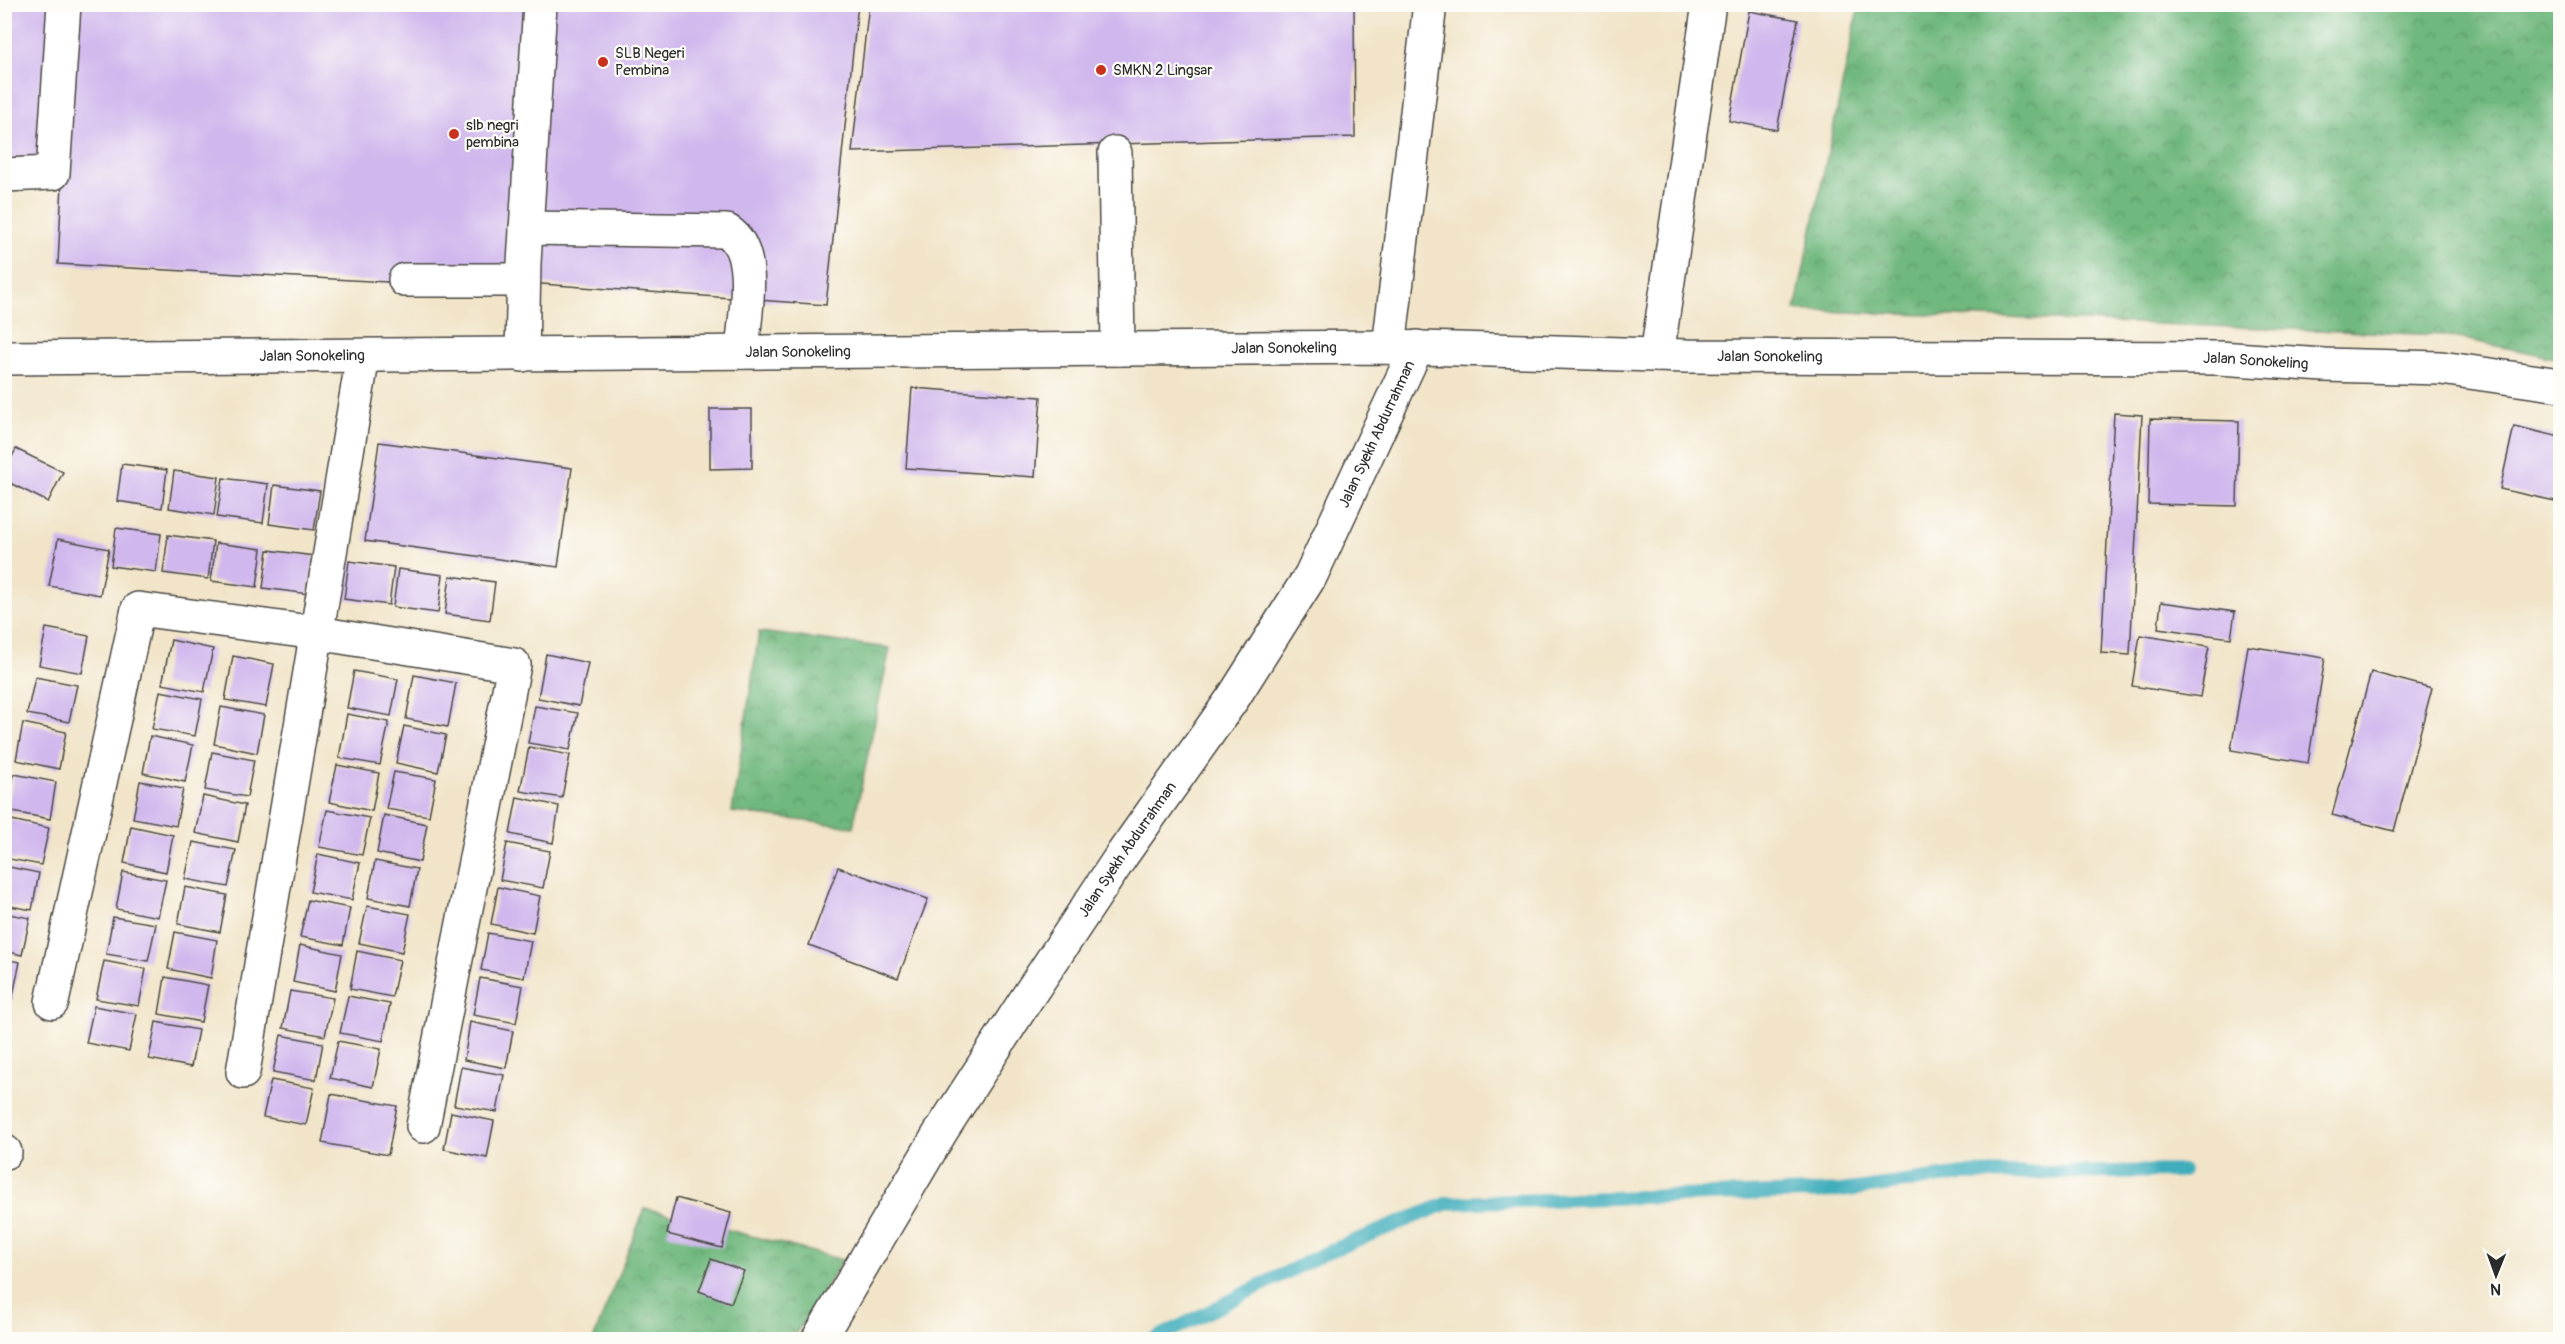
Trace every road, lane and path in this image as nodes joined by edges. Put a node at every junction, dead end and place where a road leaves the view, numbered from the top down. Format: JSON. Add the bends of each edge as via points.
{"nodes":[{"id":1,"x":64,"y":4,"type":"edge"},
{"id":2,"x":540,"y":4,"type":"edge"},
{"id":3,"x":1430,"y":4,"type":"edge"},
{"id":4,"x":1709,"y":4,"type":"edge"},
{"id":5,"x":1115,"y":153,"type":"dead end"},
{"id":6,"x":4,"y":175,"type":"edge"},
{"id":7,"x":526,"y":228,"type":"junction"},
{"id":8,"x":405,"y":280,"type":"dead end"},
{"id":9,"x":523,"y":280,"type":"junction"},
{"id":10,"x":1403,"y":347,"type":"junction"},
{"id":11,"x":1118,"y":349,"type":"junction"},
{"id":12,"x":742,"y":351,"type":"junction"},
{"id":13,"x":522,"y":355,"type":"junction"},
{"id":14,"x":1657,"y":355,"type":"junction"},
{"id":15,"x":363,"y":356,"type":"junction"},
{"id":16,"x":4,"y":358,"type":"edge"},
{"id":17,"x":2560,"y":385,"type":"edge"},
{"id":18,"x":317,"y":633,"type":"junction"},
{"id":19,"x":52,"y":1002,"type":"dead end"},
{"id":20,"x":243,"y":1072,"type":"dead end"},
{"id":21,"x":423,"y":1126,"type":"dead end"},
{"id":22,"x":818,"y":1340,"type":"edge"}],
"edges":[{"from":1,"to":6,"type":"street","via":[[53,173]]},
{"from":2,"to":7,"type":"street"},
{"from":3,"to":10,"type":"street","name":"Jalan Syekh Abdurrahman"},
{"from":4,"to":14,"type":"street"},
{"from":5,"to":11,"type":"street"},
{"from":7,"to":9,"type":"street"},
{"from":7,"to":12,"type":"street","via":[[727,231],[740,242],[748,263]]},
{"from":8,"to":9,"type":"street"},
{"from":9,"to":13,"type":"street"},
{"from":10,"to":11,"type":"street","name":"Jalan Sonokeling"},
{"from":10,"to":14,"type":"street","name":"Jalan Sonokeling"},
{"from":10,"to":22,"type":"street","name":"Jalan Syekh Abdurrahman","via":[[1311,574],[1233,698],[1122,855],[940,1133]]},
{"from":11,"to":12,"type":"street","name":"Jalan Sonokeling"},
{"from":12,"to":13,"type":"street","name":"Jalan Sonokeling"},
{"from":13,"to":15,"type":"street","name":"Jalan Sonokeling"},
{"from":14,"to":17,"type":"street","name":"Jalan Sonokeling","via":[[2219,358],[2441,368]]},
{"from":15,"to":16,"type":"street","name":"Jalan Sonokeling"},
{"from":15,"to":18,"type":"street"},
{"from":18,"to":19,"type":"street","via":[[138,609]]},
{"from":18,"to":20,"type":"street"},
{"from":18,"to":21,"type":"street","via":[[514,665]]}]}
